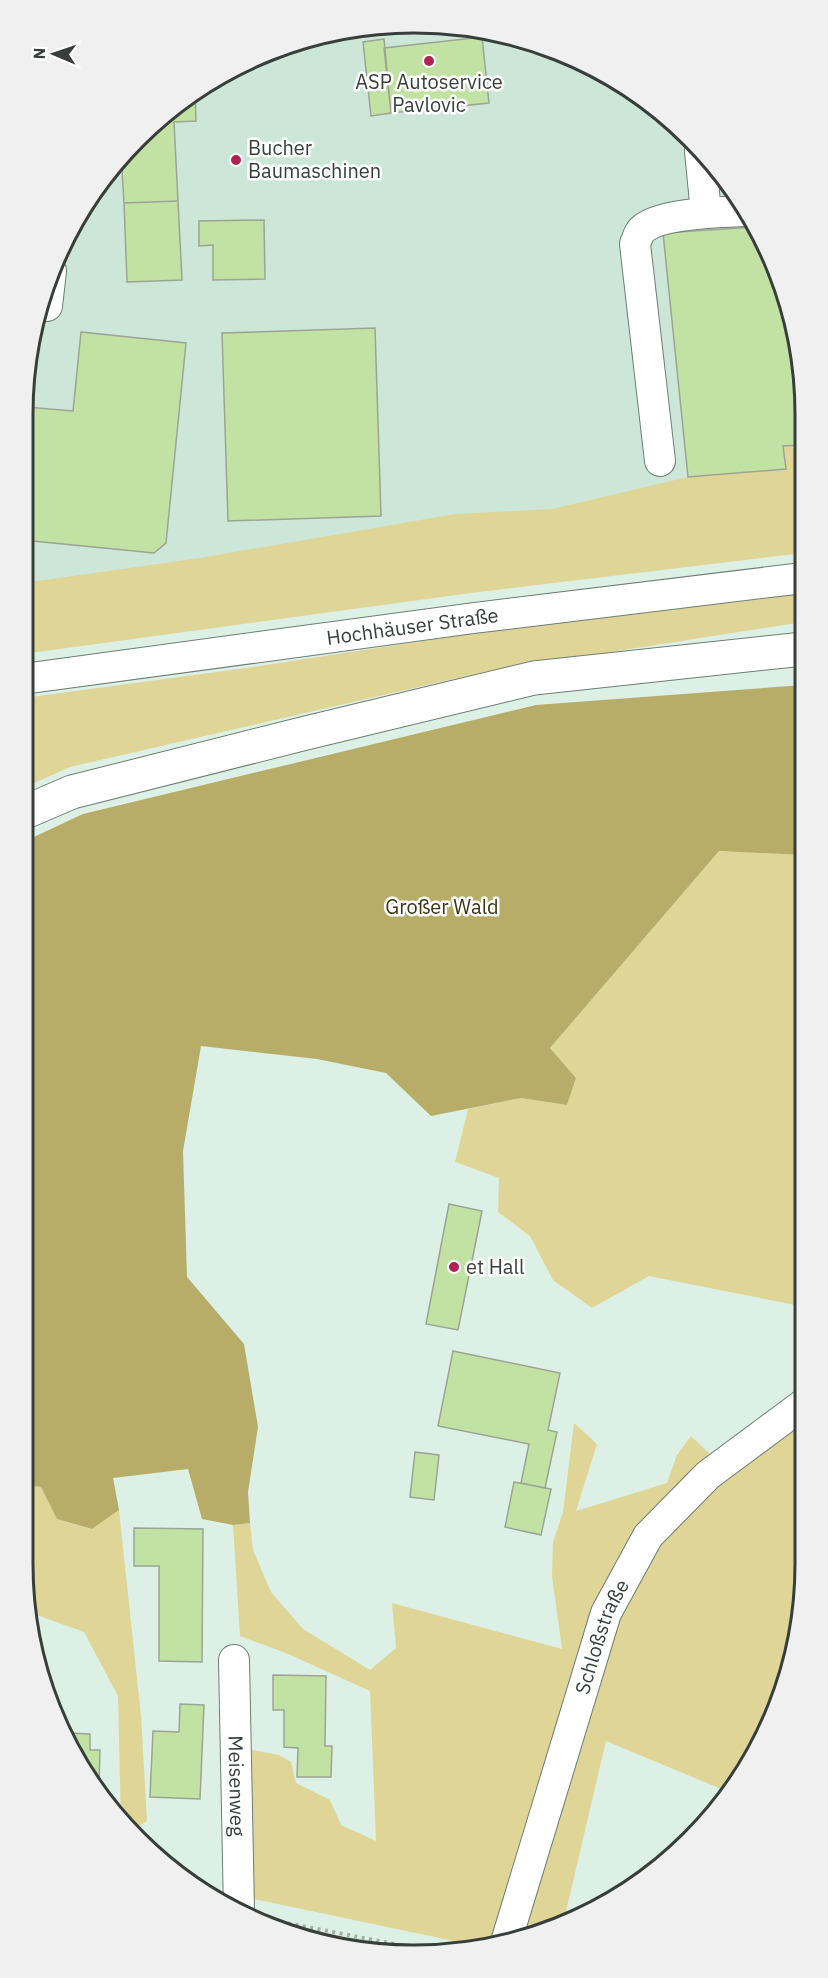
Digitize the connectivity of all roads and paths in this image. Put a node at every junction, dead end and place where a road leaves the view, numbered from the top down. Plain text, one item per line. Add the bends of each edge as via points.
1 (701, 165) edge
2 (737, 211) edge
3 (706, 213) junction
4 (660, 461) dead end
5 (795, 579) edge
6 (795, 650) edge
7 (33, 678) edge
8 (33, 808) edge
9 (795, 1410) edge
10 (234, 1660) dead end
11 (250, 1908) edge
12 (278, 1920) edge
13 (509, 1933) edge
14 (398, 1944) edge

1 - 3 street
2 - 3 street
3 - 4 street via 659,220 642,229 635,244
5 - 7 street, Hochhäuser Straße
6 - 8 highway via 534,678 72,792
9 - 13 street, Schloßstraße via 708,1475 648,1536 606,1613
10 - 11 street, Meisenweg
12 - 14 path

